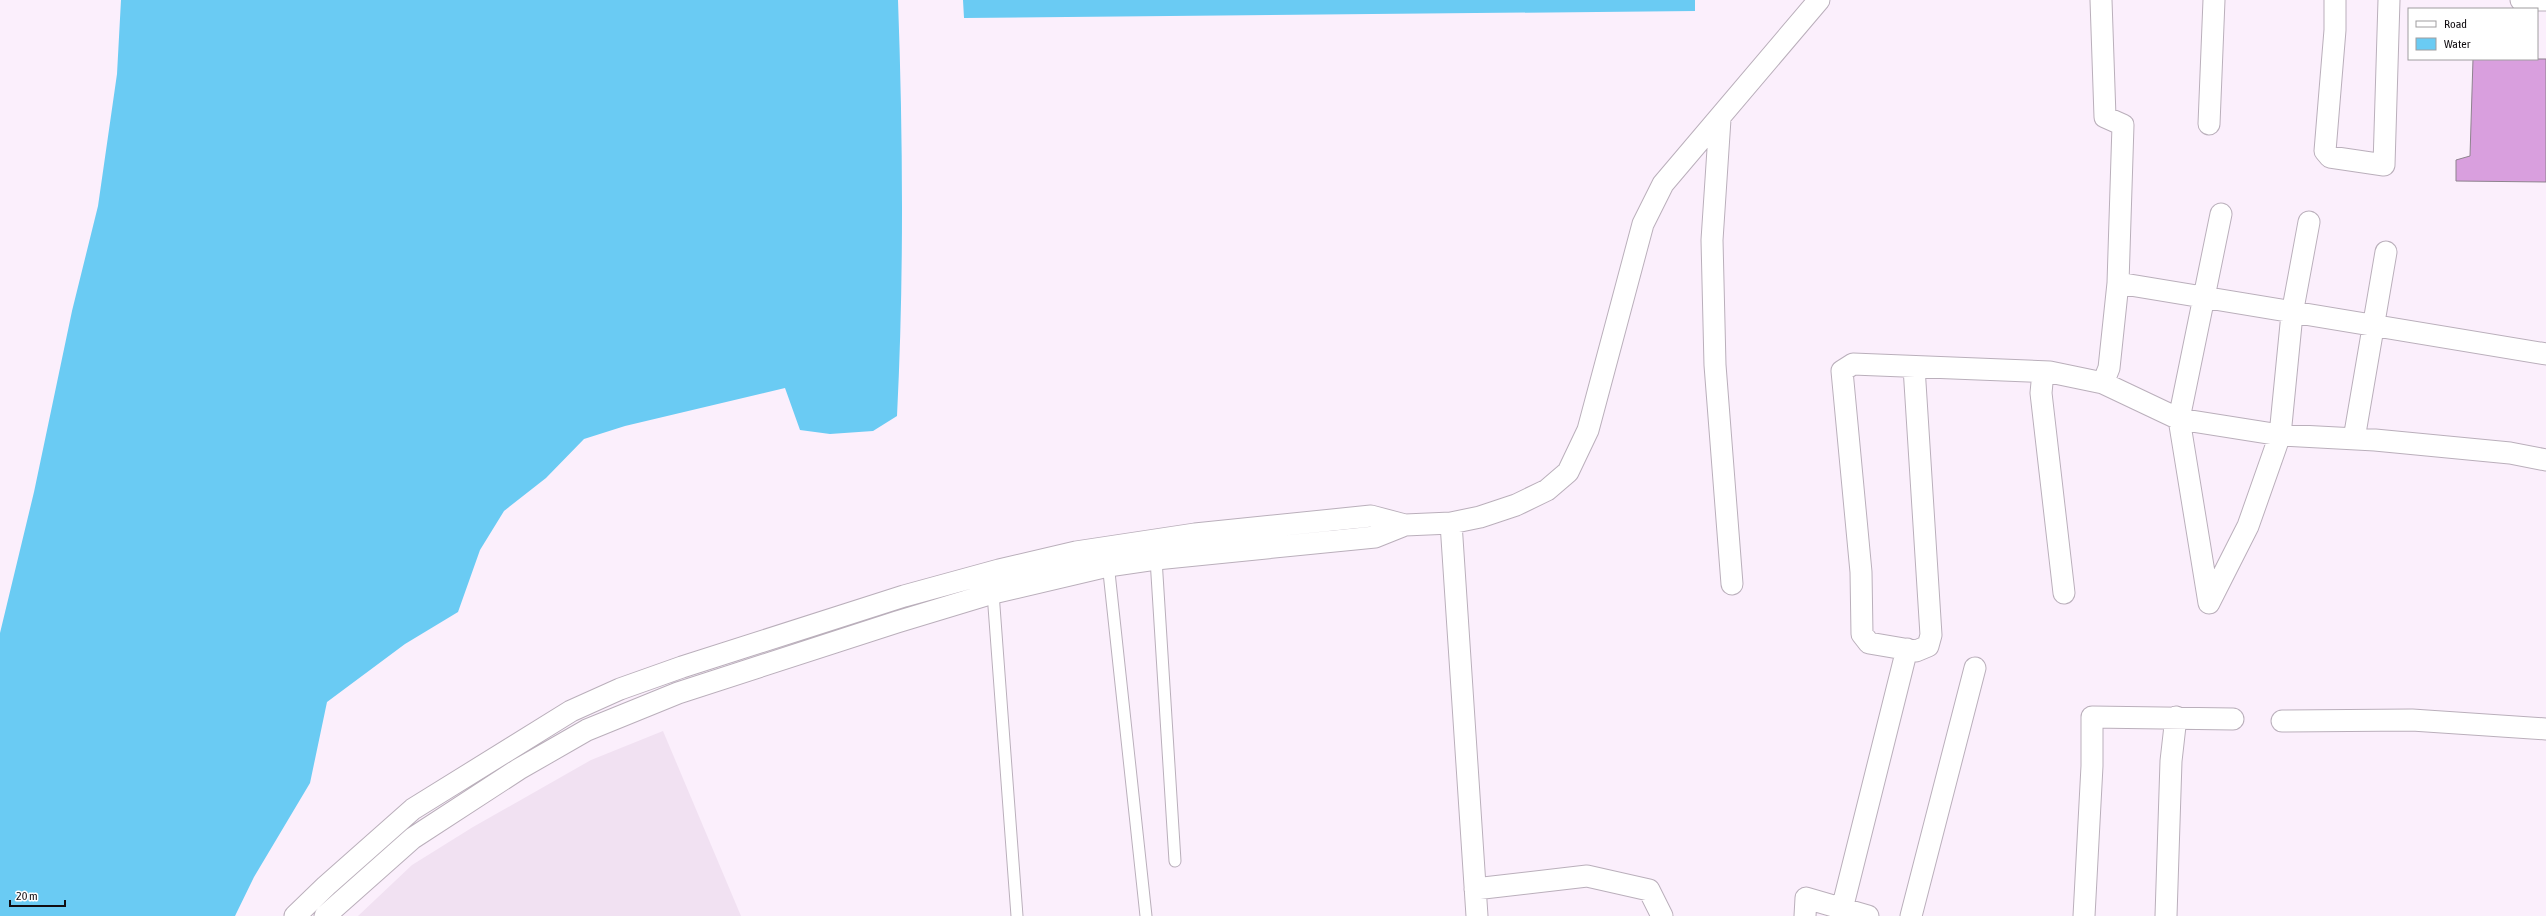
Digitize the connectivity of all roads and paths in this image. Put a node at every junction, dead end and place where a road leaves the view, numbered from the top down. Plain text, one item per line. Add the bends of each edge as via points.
1 (1819, 0) edge
2 (2101, 0) edge
3 (2214, 0) edge
4 (2335, 0) edge
5 (2389, 0) edge
6 (2521, 0) edge
7 (2546, 0) edge
8 (1720, 119) junction
9 (2208, 124) dead end
10 (2221, 214) dead end
11 (2310, 222) dead end
12 (2386, 252) dead end
13 (2118, 283) junction
14 (2204, 299) junction
15 (2292, 314) junction
16 (2372, 327) junction
17 (2546, 354) edge
18 (1914, 367) junction
19 (2043, 372) junction
20 (2103, 383) junction
21 (2179, 419) junction
22 (2280, 435) junction
23 (2354, 438) junction
24 (2546, 460) edge
25 (1451, 523) junction
26 (1405, 525) junction
27 (1270, 527) junction
28 (1272, 547) junction
29 (1107, 556) junction
30 (1156, 559) junction
31 (1732, 584) dead end
32 (993, 593) junction
33 (2064, 594) dead end
34 (892, 600) junction
35 (897, 622) junction
36 (1907, 649) junction
37 (1975, 668) dead end
38 (672, 671) junction
39 (678, 693) junction
40 (601, 698) junction
41 (2176, 717) junction
42 (2233, 719) dead end
43 (609, 721) junction
44 (2282, 721) dead end
45 (2546, 729) edge
46 (527, 737) junction
47 (539, 758) junction
48 (1175, 861) dead end
49 (1474, 888) junction
50 (1842, 909) junction
51 (295, 916) edge
52 (325, 916) edge
53 (1017, 916) edge
54 (1146, 916) edge
55 (1477, 916) edge
56 (1662, 916) edge
57 (1805, 916) edge
58 (1868, 916) edge
59 (1911, 916) edge
60 (2084, 916) edge
61 (2166, 916) edge

1 - 8 street
2 - 13 street via 2105,117 2123,125
3 - 9 street
4 - 5 street via 2325,151 2330,157 2384,165
6 - 7 street
8 - 25 street via 1663,184 1643,224 1598,398 1584,441 1568,472 1547,490 1516,505 1480,518
8 - 31 street via 1712,240 1715,365
10 - 14 street
11 - 15 street
12 - 16 street
13 - 14 street
13 - 20 street via 2109,368
14 - 15 street
14 - 21 street
15 - 16 street
15 - 22 street
16 - 17 street
16 - 23 street
18 - 19 street
18 - 36 street via 1931,635 1928,646 1916,651
18 - 36 street via 1853,364 1842,372 1861,572 1862,634 1869,643
19 - 20 street
19 - 33 street via 2041,392
20 - 21 street
21 - 22 street
21 - 22 street via 2209,603 2248,526
22 - 23 street
23 - 24 street via 2510,453
25 - 26 street
25 - 49 street
26 - 27 street via 1370,516
26 - 28 street via 1375,537
27 - 28 street
27 - 29 street
28 - 30 street
29 - 30 street
29 - 32 street
29 - 34 street via 998,570
29 - 54 lane
30 - 48 lane
32 - 35 street
32 - 53 lane
34 - 35 street
34 - 38 street
35 - 39 street
36 - 50 street
37 - 59 street
38 - 39 street
38 - 40 street
39 - 43 street
40 - 43 street
40 - 46 street via 571,711
41 - 42 street
41 - 60 street via 2092,717
41 - 61 street via 2171,761
43 - 47 street via 587,730
44 - 45 street via 2412,720
46 - 47 street
46 - 51 street via 412,809
47 - 52 street via 413,838
49 - 55 street
49 - 56 street via 1587,876 1650,890
50 - 57 street via 1806,898
50 - 58 street

